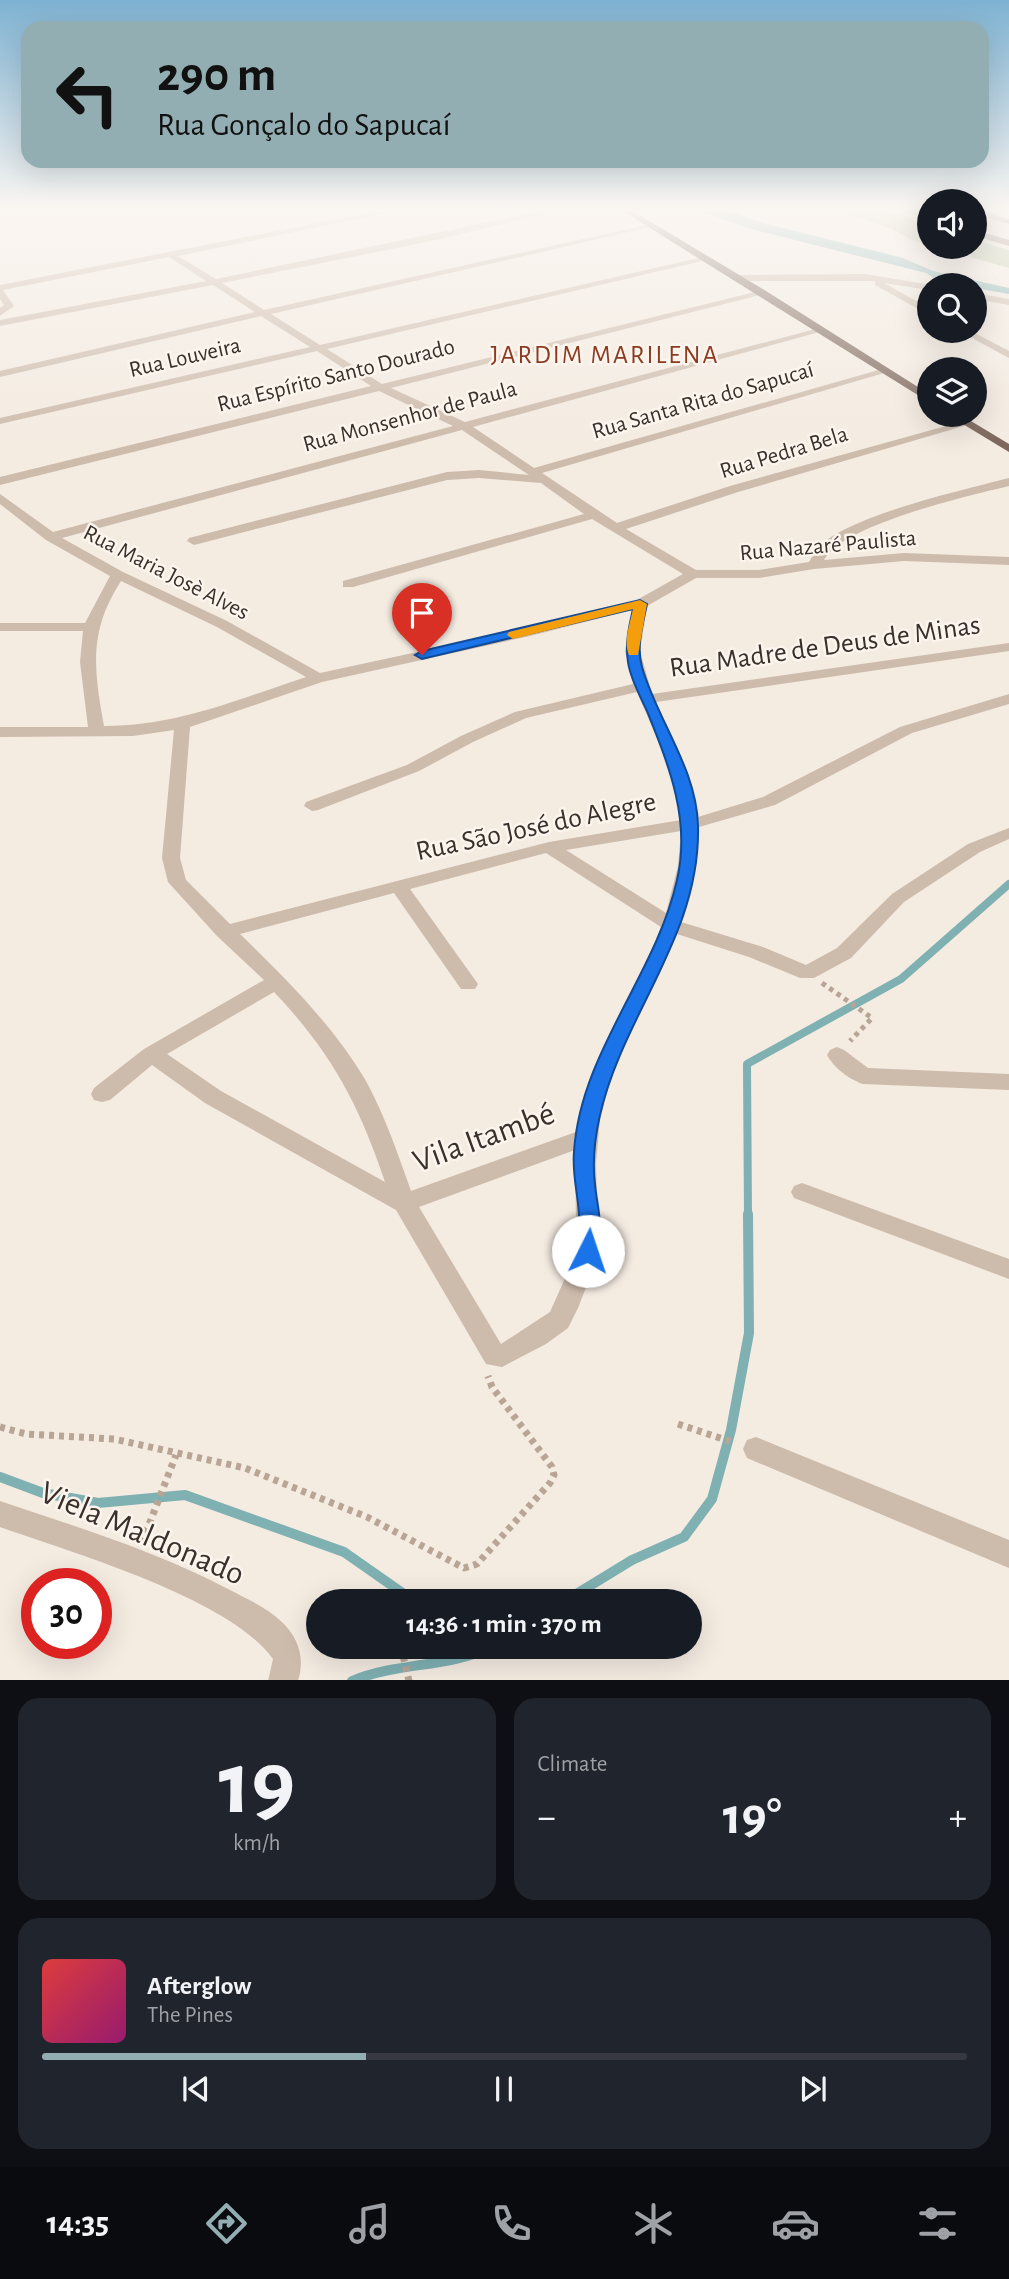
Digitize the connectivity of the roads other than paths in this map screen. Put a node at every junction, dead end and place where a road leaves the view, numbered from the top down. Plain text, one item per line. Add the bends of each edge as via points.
1 (181, 288) edge
2 (225, 288) edge
3 (378, 288) edge
4 (579, 288) edge
5 (755, 288) edge
6 (887, 288) edge
7 (0, 290) edge
8 (763, 293) junction
9 (987, 298) edge
10 (1009, 302) edge
11 (917, 305) edge
12 (263, 312) junction
13 (0, 313) edge
14 (0, 323) edge
15 (822, 330) junction
16 (986, 343) edge
17 (320, 348) junction
18 (1009, 355) edge
19 (886, 371) junction
20 (0, 374) edge
21 (380, 387) junction
22 (917, 391) edge
23 (0, 421) edge
24 (461, 425) junction
25 (957, 427) edge
26 (973, 427) edge
27 (1009, 449) edge
28 (539, 476) junction
29 (0, 481) edge
30 (1009, 482) edge
31 (0, 498) edge
32 (594, 515) junction
33 (615, 528) junction
34 (51, 537) junction
35 (194, 541) dead end
36 (1009, 561) edge
37 (814, 565) junction
38 (693, 574) junction
39 (118, 575) junction
40 (348, 584) dead end
41 (640, 604) junction
42 (91, 626) junction
43 (0, 627) edge
44 (1009, 647) edge
45 (318, 678) junction
46 (645, 692) junction
47 (1009, 699) edge
48 (183, 724) junction
49 (0, 732) edge
50 (97, 732) junction
51 (312, 806) dead end
52 (690, 824) junction
53 (1009, 833) edge
54 (549, 847) junction
55 (398, 885) junction
56 (673, 926) junction
57 (224, 932) junction
58 (276, 982) junction
59 (468, 984) dead end
60 (151, 1054) junction
61 (837, 1055) road end
62 (1009, 1082) edge
63 (103, 1094) dead end
64 (586, 1137) junction
65 (802, 1192) dead end
66 (404, 1203) junction
67 (1009, 1269) edge
68 (756, 1449) road end
69 (0, 1514) edge
70 (1009, 1554) edge
71 (283, 1680) edge

1 - 14 street
2 - 12 street
3 - 12 street
4 - 17 street, Rua Louveira
5 - 8 main road
6 - 11 street
7 - 13 street via 9,306
8 - 15 main road
8 - 21 street, Rua Espírito Santo Dourado
9 - 10 street
12 - 17 street
12 - 20 street
15 - 19 main road
15 - 24 street, Rua Monsenhor de Paula
16 - 18 street
17 - 21 street
17 - 23 street, Rua Louveira
19 - 22 main road
19 - 28 street, Rua Santa Rita do Sapucaí
21 - 24 street
21 - 29 street, Rua Espírito Santo Dourado
24 - 28 street
24 - 34 street, Rua Monsenhor de Paula
25 - 33 street, Rua Pedra Bela via 734,489
26 - 27 main road
28 - 32 street
28 - 35 street, Rua Santa Rita do Sapucaí via 447,476
30 - 37 street via 864,527 825,547
31 - 34 street, Rua Maria Josè Alves
32 - 33 street
32 - 40 street
33 - 38 street
34 - 39 street, Rua Maria Josè Alves
36 - 37 street, Rua Nazaré Paulista via 904,557
37 - 38 street, Rua Nazaré Paulista via 759,574
38 - 41 street
39 - 42 street
39 - 45 street, Rua Maria Josè Alves via 222,624
41 - 45 street
41 - 46 street via 633,641 635,665
42 - 43 street
42 - 50 street via 89,667
44 - 46 street, Rua Madre de Deus de Minas
45 - 48 street
46 - 51 street, Rua Madre de Deus de Minas via 521,715 413,768
46 - 52 street via 680,774
47 - 52 street, Rua São José do Alegre via 906,730 769,801
48 - 50 street
48 - 57 street via 172,870 177,882
49 - 50 street
52 - 54 street, Rua São José do Alegre
52 - 56 street via 686,878
53 - 56 street via 974,848 898,898 844,953 807,973
54 - 55 street, Rua São José do Alegre
54 - 56 street
55 - 57 street, Rua São José do Alegre
55 - 59 street
56 - 64 street via 599,1080
57 - 58 street
58 - 60 street
58 - 66 street via 321,1029 350,1073 374,1120
60 - 63 street
60 - 66 street via 213,1097
61 - 62 street via 863,1076
64 - 66 street, Vila Itambé
64 - 66 street via 588,1251 575,1287 558,1322 502,1356 494,1355
65 - 67 street
68 - 70 street
69 - 71 street, Viela Maldonado via 129,1559 215,1597 266,1627 286,1651

